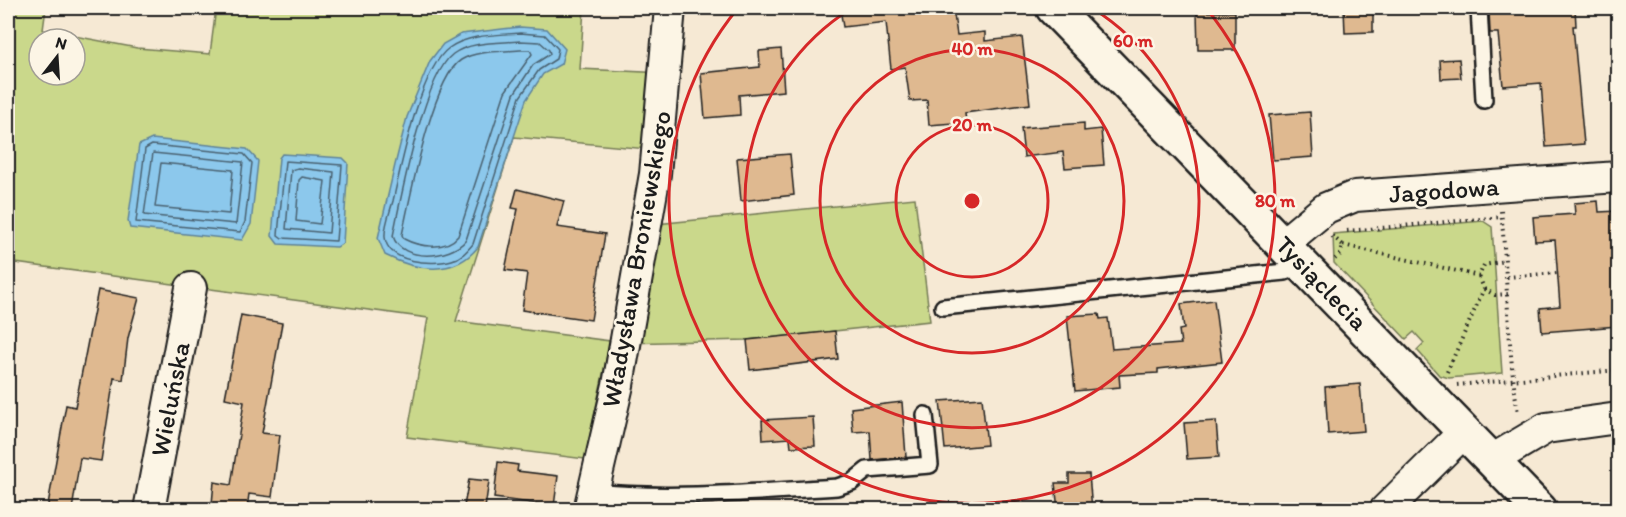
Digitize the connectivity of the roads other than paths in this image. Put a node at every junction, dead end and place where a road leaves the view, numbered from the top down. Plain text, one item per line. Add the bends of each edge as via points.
1 (670, 8) edge
2 (1053, 8) edge
3 (1479, 8) edge
4 (1484, 100) dead end
5 (1618, 177) edge
6 (1308, 261) junction
7 (191, 288) dead end
8 (943, 307) dead end
9 (925, 415) dead end
10 (1618, 418) edge
11 (1465, 431) junction
12 (1492, 460) junction
13 (591, 501) edge
14 (149, 510) edge
15 (1385, 510) edge
16 (1540, 510) edge

1 - 13 street, Władysława Broniewskiego via 655,174 618,385
2 - 6 street, Tysiąclecia
3 - 4 lane
5 - 6 street, Jagodowa via 1355,196 1326,208
6 - 8 lane via 1285,272
6 - 11 street, Tysiąclecia
7 - 14 street, Wieluńska
9 - 13 lane via 930,465 867,470 852,482 837,487 620,495
10 - 12 street via 1546,428
11 - 12 street, Tysiąclecia
11 - 15 street
12 - 16 street, Tysiąclecia

